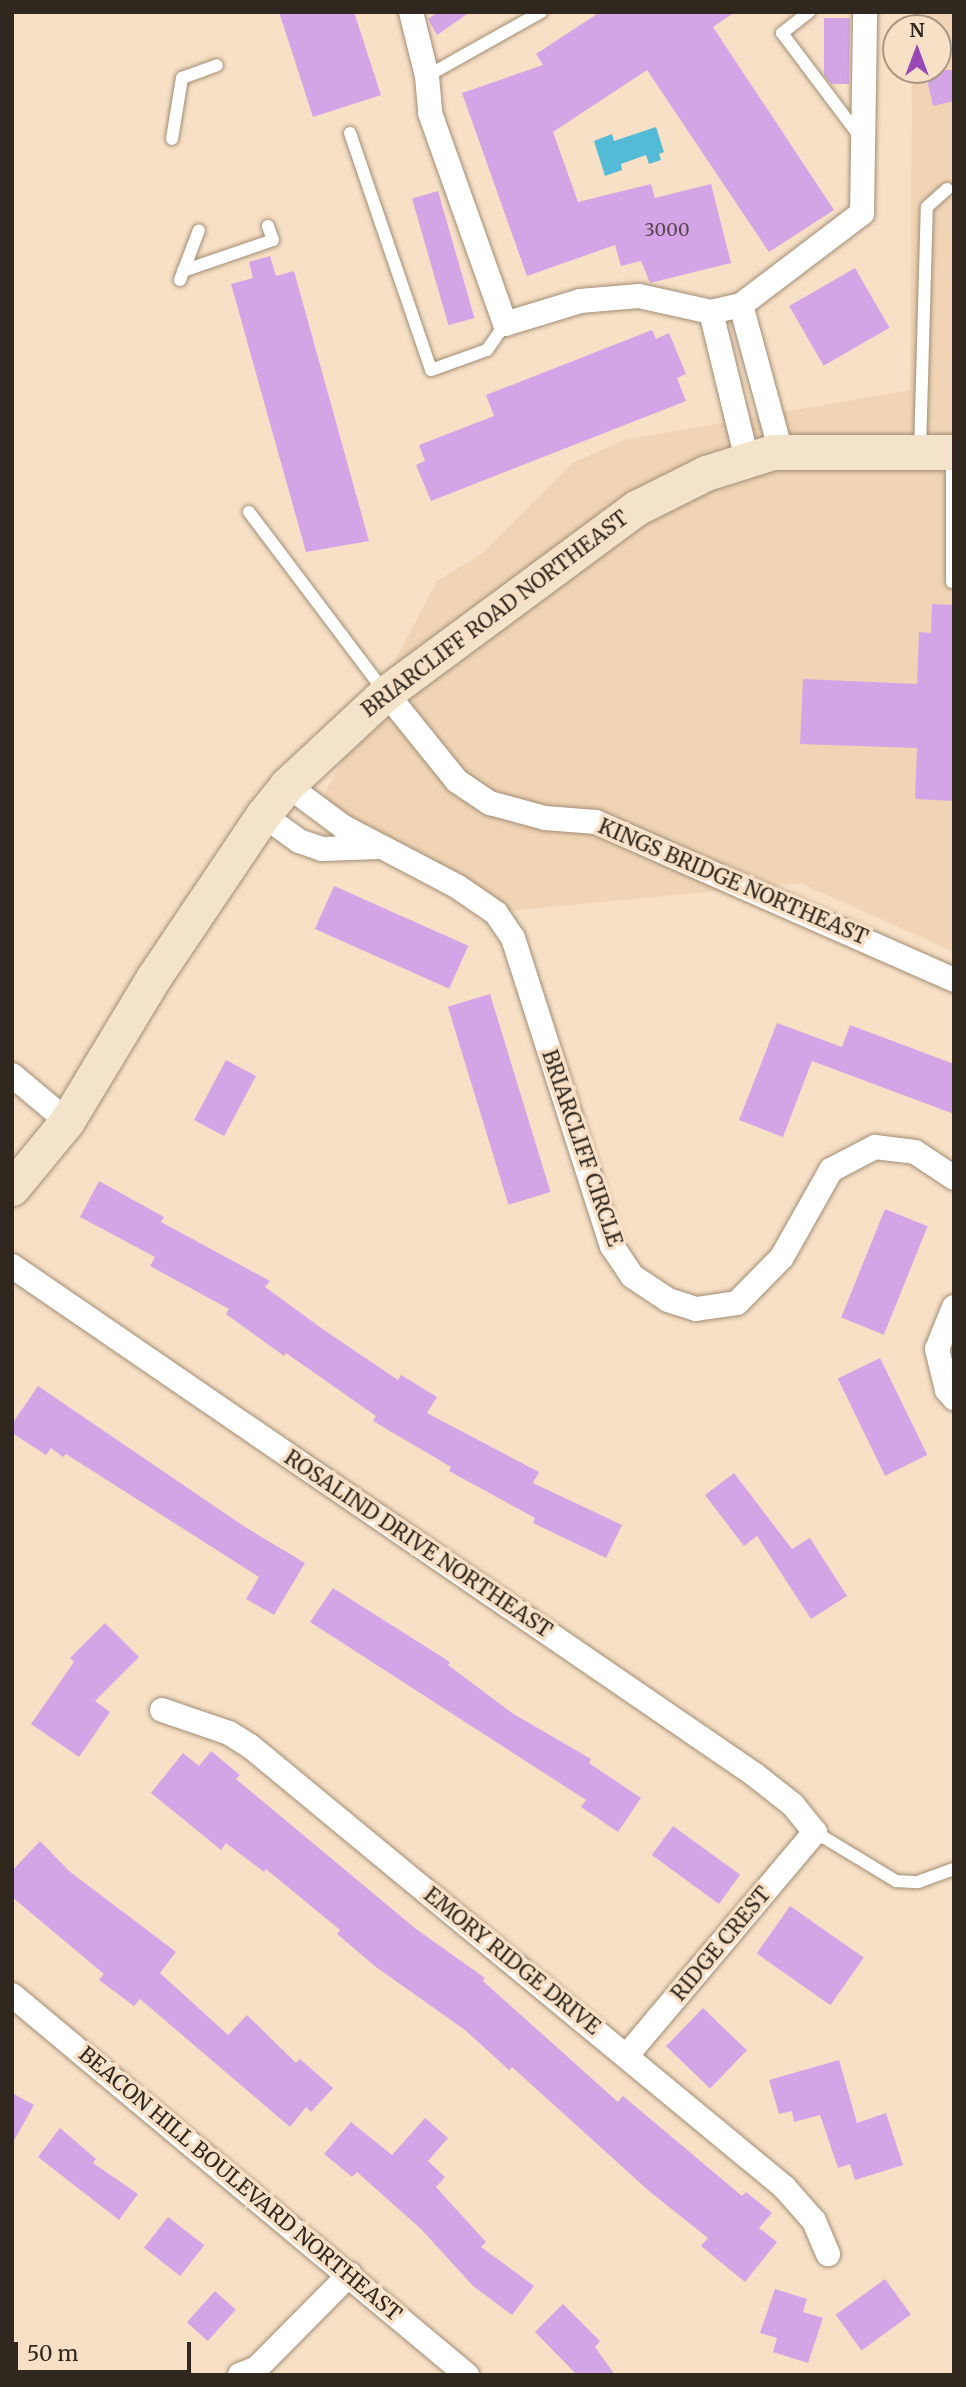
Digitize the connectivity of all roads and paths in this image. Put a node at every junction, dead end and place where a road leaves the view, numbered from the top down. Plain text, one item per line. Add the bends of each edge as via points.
1 (411, 12) edge
2 (541, 12) edge
3 (809, 12) edge
4 (865, 12) edge
5 (217, 65) dead end
6 (427, 76) junction
7 (350, 133) dead end
8 (172, 139) dead end
9 (863, 140) junction
10 (947, 189) dead end
11 (268, 226) dead end
12 (199, 230) dead end
13 (741, 305) junction
14 (711, 312) junction
15 (505, 324) junction
16 (755, 357) junction
17 (724, 364) junction
18 (781, 452) junction
19 (942, 452) edge
20 (747, 460) junction
21 (249, 512) dead end
22 (952, 582) edge
23 (386, 693) junction
24 (287, 785) junction
25 (263, 815) junction
26 (379, 847) junction
27 (954, 980) edge
28 (12, 1076) edge
29 (67, 1121) junction
30 (954, 1178) edge
31 (12, 1188) edge
32 (12, 1266) edge
33 (954, 1307) edge
34 (954, 1398) edge
35 (162, 1710) dead end
36 (815, 1832) junction
37 (954, 1869) edge
38 (12, 1995) edge
39 (627, 2055) junction
40 (828, 2254) dead end
41 (349, 2274) junction
42 (251, 2373) edge
43 (467, 2375) edge

1 - 6 street
2 - 6 lane
3 - 9 lane via 782,33
4 - 9 street
5 - 8 lane via 183,78
6 - 15 street via 430,113
7 - 15 lane via 431,370 487,350
9 - 13 street via 862,213
10 - 19 lane via 927,207
11 - 12 lane via 273,240 181,275
13 - 14 street
13 - 16 street
14 - 15 street via 689,303 628,297 580,301
14 - 17 street
16 - 17 street
16 - 18 street
17 - 20 street
18 - 19 main road, BRIARCLIFF ROAD NORTHEAST
18 - 20 main road, BRIARCLIFF ROAD NORTHEAST
19 - 22 lane
20 - 23 main road, BRIARCLIFF ROAD NORTHEAST via 706,473 636,508
21 - 23 lane
23 - 24 main road, BRIARCLIFF ROAD NORTHEAST
23 - 27 street, KINGS BRIDGE NORTHEAST via 457,781 490,803 545,818 596,822
24 - 25 main road, BRIARCLIFF ROAD NORTHEAST
24 - 26 street, BRIARCLIFF CIRCLE
25 - 26 street, BRIARCLIFF CIRCLE via 299,841 322,849
25 - 29 main road, BRIARCLIFF ROAD NORTHEAST via 154,978
26 - 30 street, BRIARCLIFF CIRCLE via 458,887 496,914 513,938 612,1246 632,1276 668,1300 696,1309 737,1303 782,1257 831,1170 875,1147 915,1152
28 - 29 street
29 - 31 main road, BRIARCLIFF ROAD NORTHEAST
32 - 36 street, ROSALIND DRIVE NORTHEAST via 755,1775 793,1805
33 - 34 street via 937,1349 947,1390
35 - 39 street, EMORY RIDGE DRIVE via 229,1733 250,1746
36 - 37 lane via 896,1881 918,1882
36 - 39 street, RIDGE CREST
38 - 41 street, BEACON HILL BOULEVARD NORTHEAST
39 - 40 street, EMORY RIDGE DRIVE via 784,2187 814,2221
41 - 42 street
41 - 43 street, BEACON HILL BOULEVARD NORTHEAST

